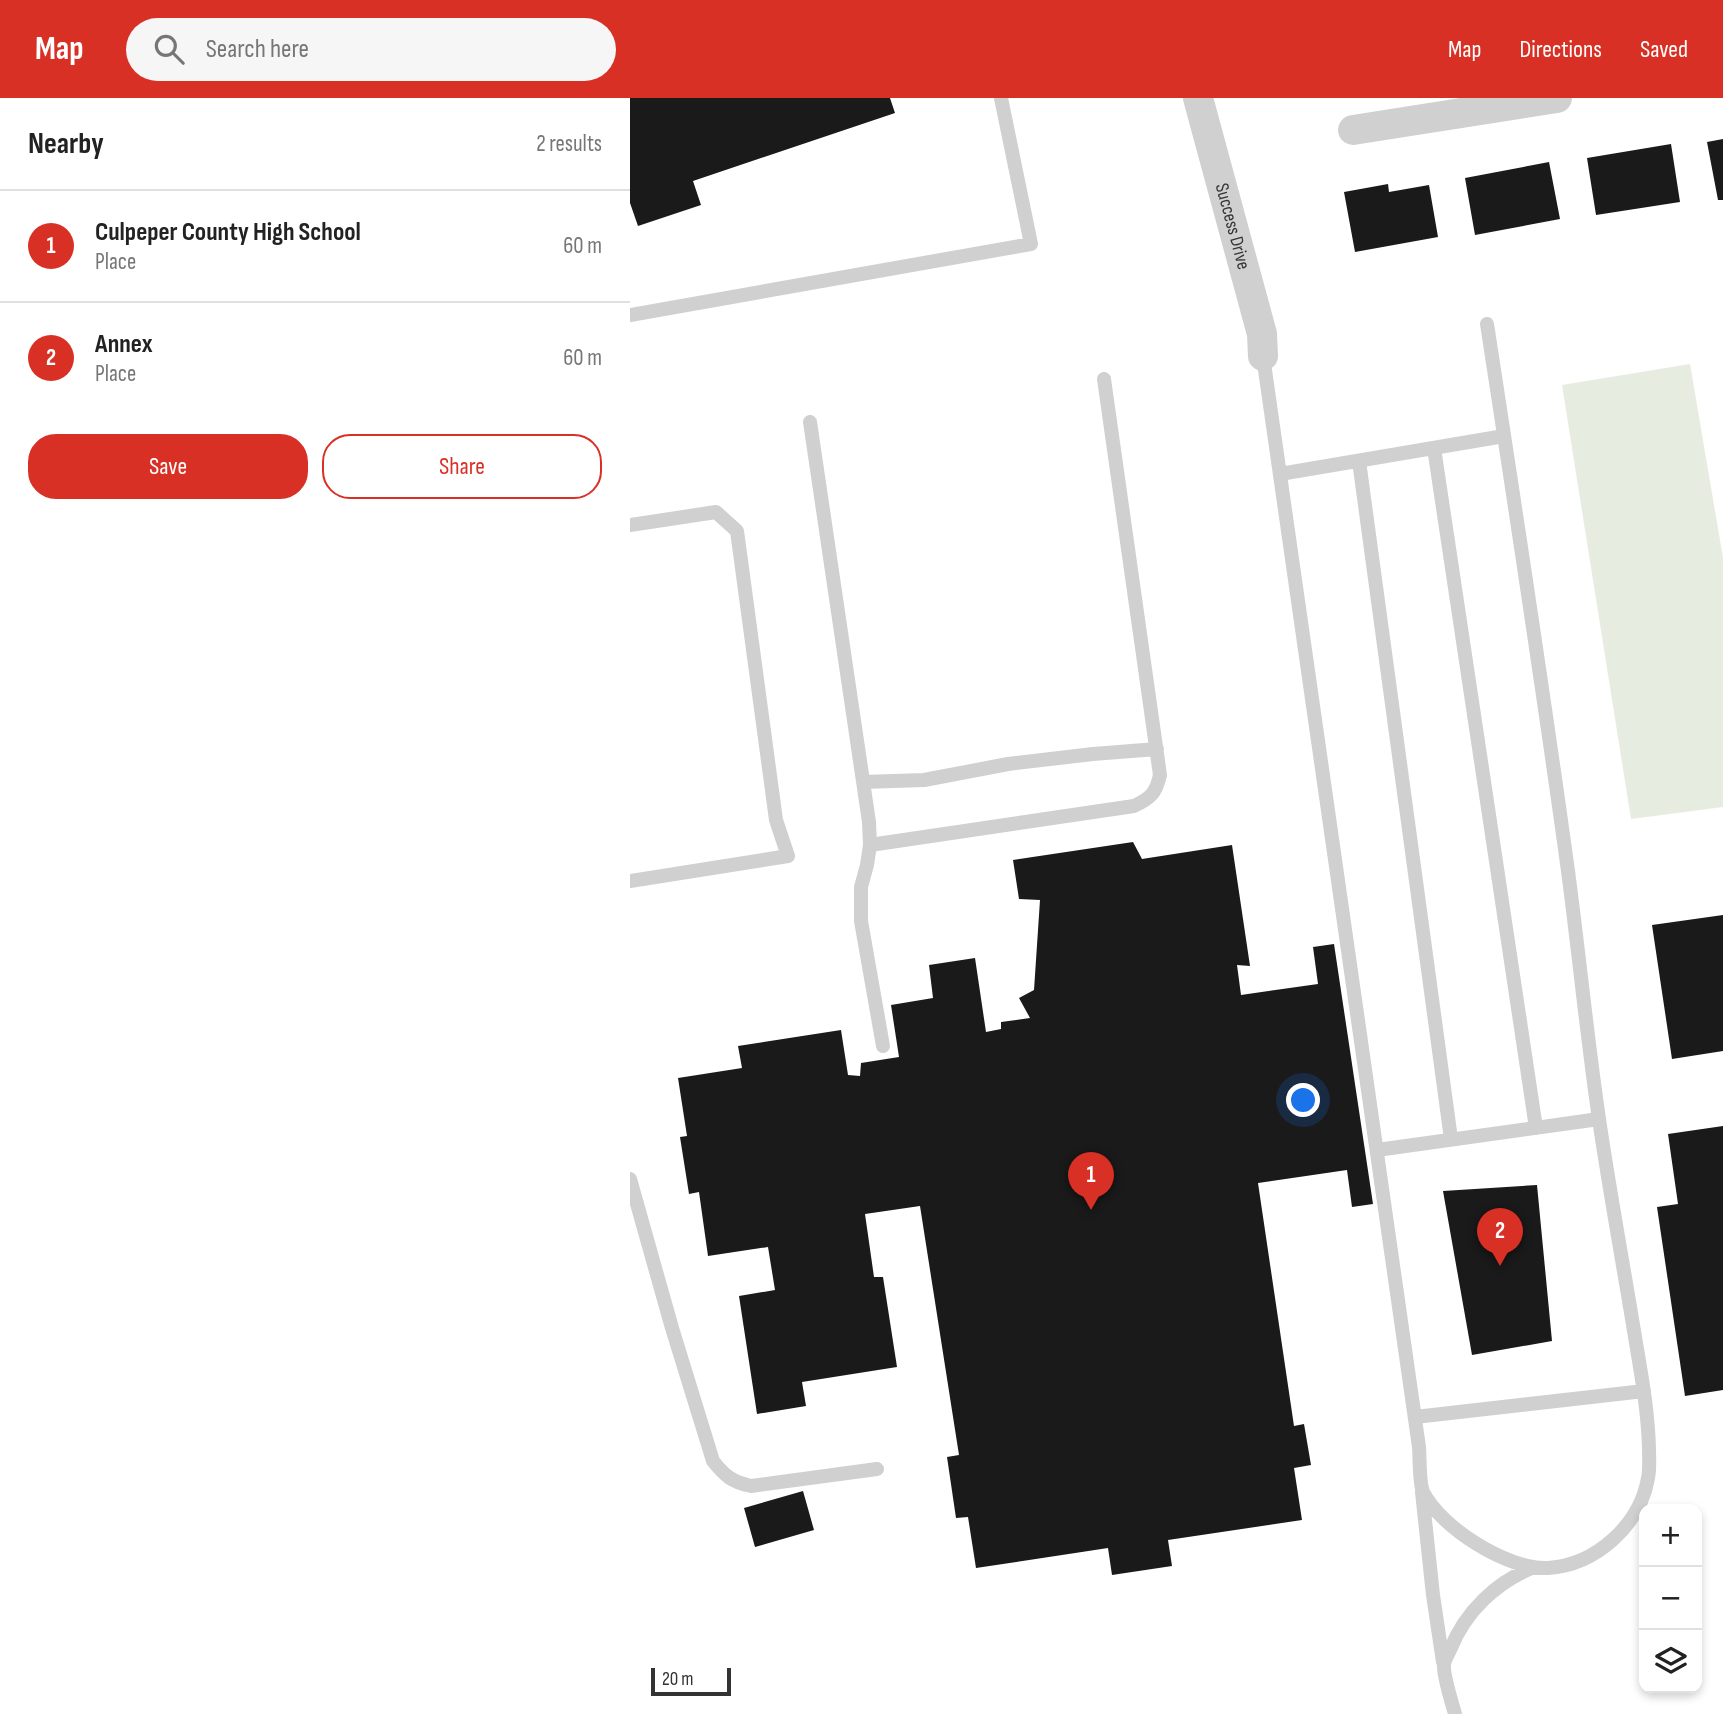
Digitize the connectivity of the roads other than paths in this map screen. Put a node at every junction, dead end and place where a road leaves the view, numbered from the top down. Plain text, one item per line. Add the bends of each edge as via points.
1 (1001, 98) edge
2 (1198, 98) edge
3 (1557, 98) edge
4 (1460, 105) edge
5 (1353, 130) dead end
6 (630, 315) edge
7 (1487, 324) dead end
8 (1264, 356) joint
9 (1104, 379) dead end
10 (810, 422) dead end
11 (1504, 436) junction
12 (1434, 448) junction
13 (1359, 461) junction
14 (1280, 474) junction
15 (630, 525) edge
16 (1157, 749) junction
17 (863, 782) junction
18 (870, 845) junction
19 (630, 881) edge
20 (883, 1046) dead end
21 (1599, 1119) junction
22 (1536, 1128) junction
23 (1451, 1139) junction
24 (1377, 1150) junction
25 (630, 1179) edge
26 (1644, 1391) junction
27 (1415, 1417) junction
28 (877, 1469) dead end
29 (1422, 1490) junction
30 (1534, 1567) junction
31 (1444, 1665) junction
32 (1455, 1714) edge

1 - 6 lane via 1031,244
2 - 8 street, Success Drive via 1262,334
3 - 4 street
4 - 5 street
7 - 11 lane
8 - 14 lane
9 - 16 lane
10 - 17 lane
11 - 12 lane
11 - 21 lane via 1568,870
12 - 13 lane
12 - 22 lane
13 - 14 lane
13 - 23 lane
14 - 24 lane
15 - 19 lane via 716,512 737,531 776,820 788,856
16 - 17 lane via 1009,764 924,780
16 - 18 lane via 1157,789 1134,806
17 - 18 lane
18 - 20 lane via 861,887 861,921
21 - 22 lane
21 - 26 lane
22 - 23 lane
23 - 24 lane
24 - 27 lane
25 - 28 lane via 713,1461 723,1474 751,1486
26 - 27 lane
26 - 30 lane via 1650,1472 1636,1513 1599,1551 1575,1563
27 - 29 lane
29 - 30 lane via 1455,1530 1482,1548
29 - 31 lane
30 - 31 lane via 1495,1588 1473,1610 1455,1636
31 - 32 lane

